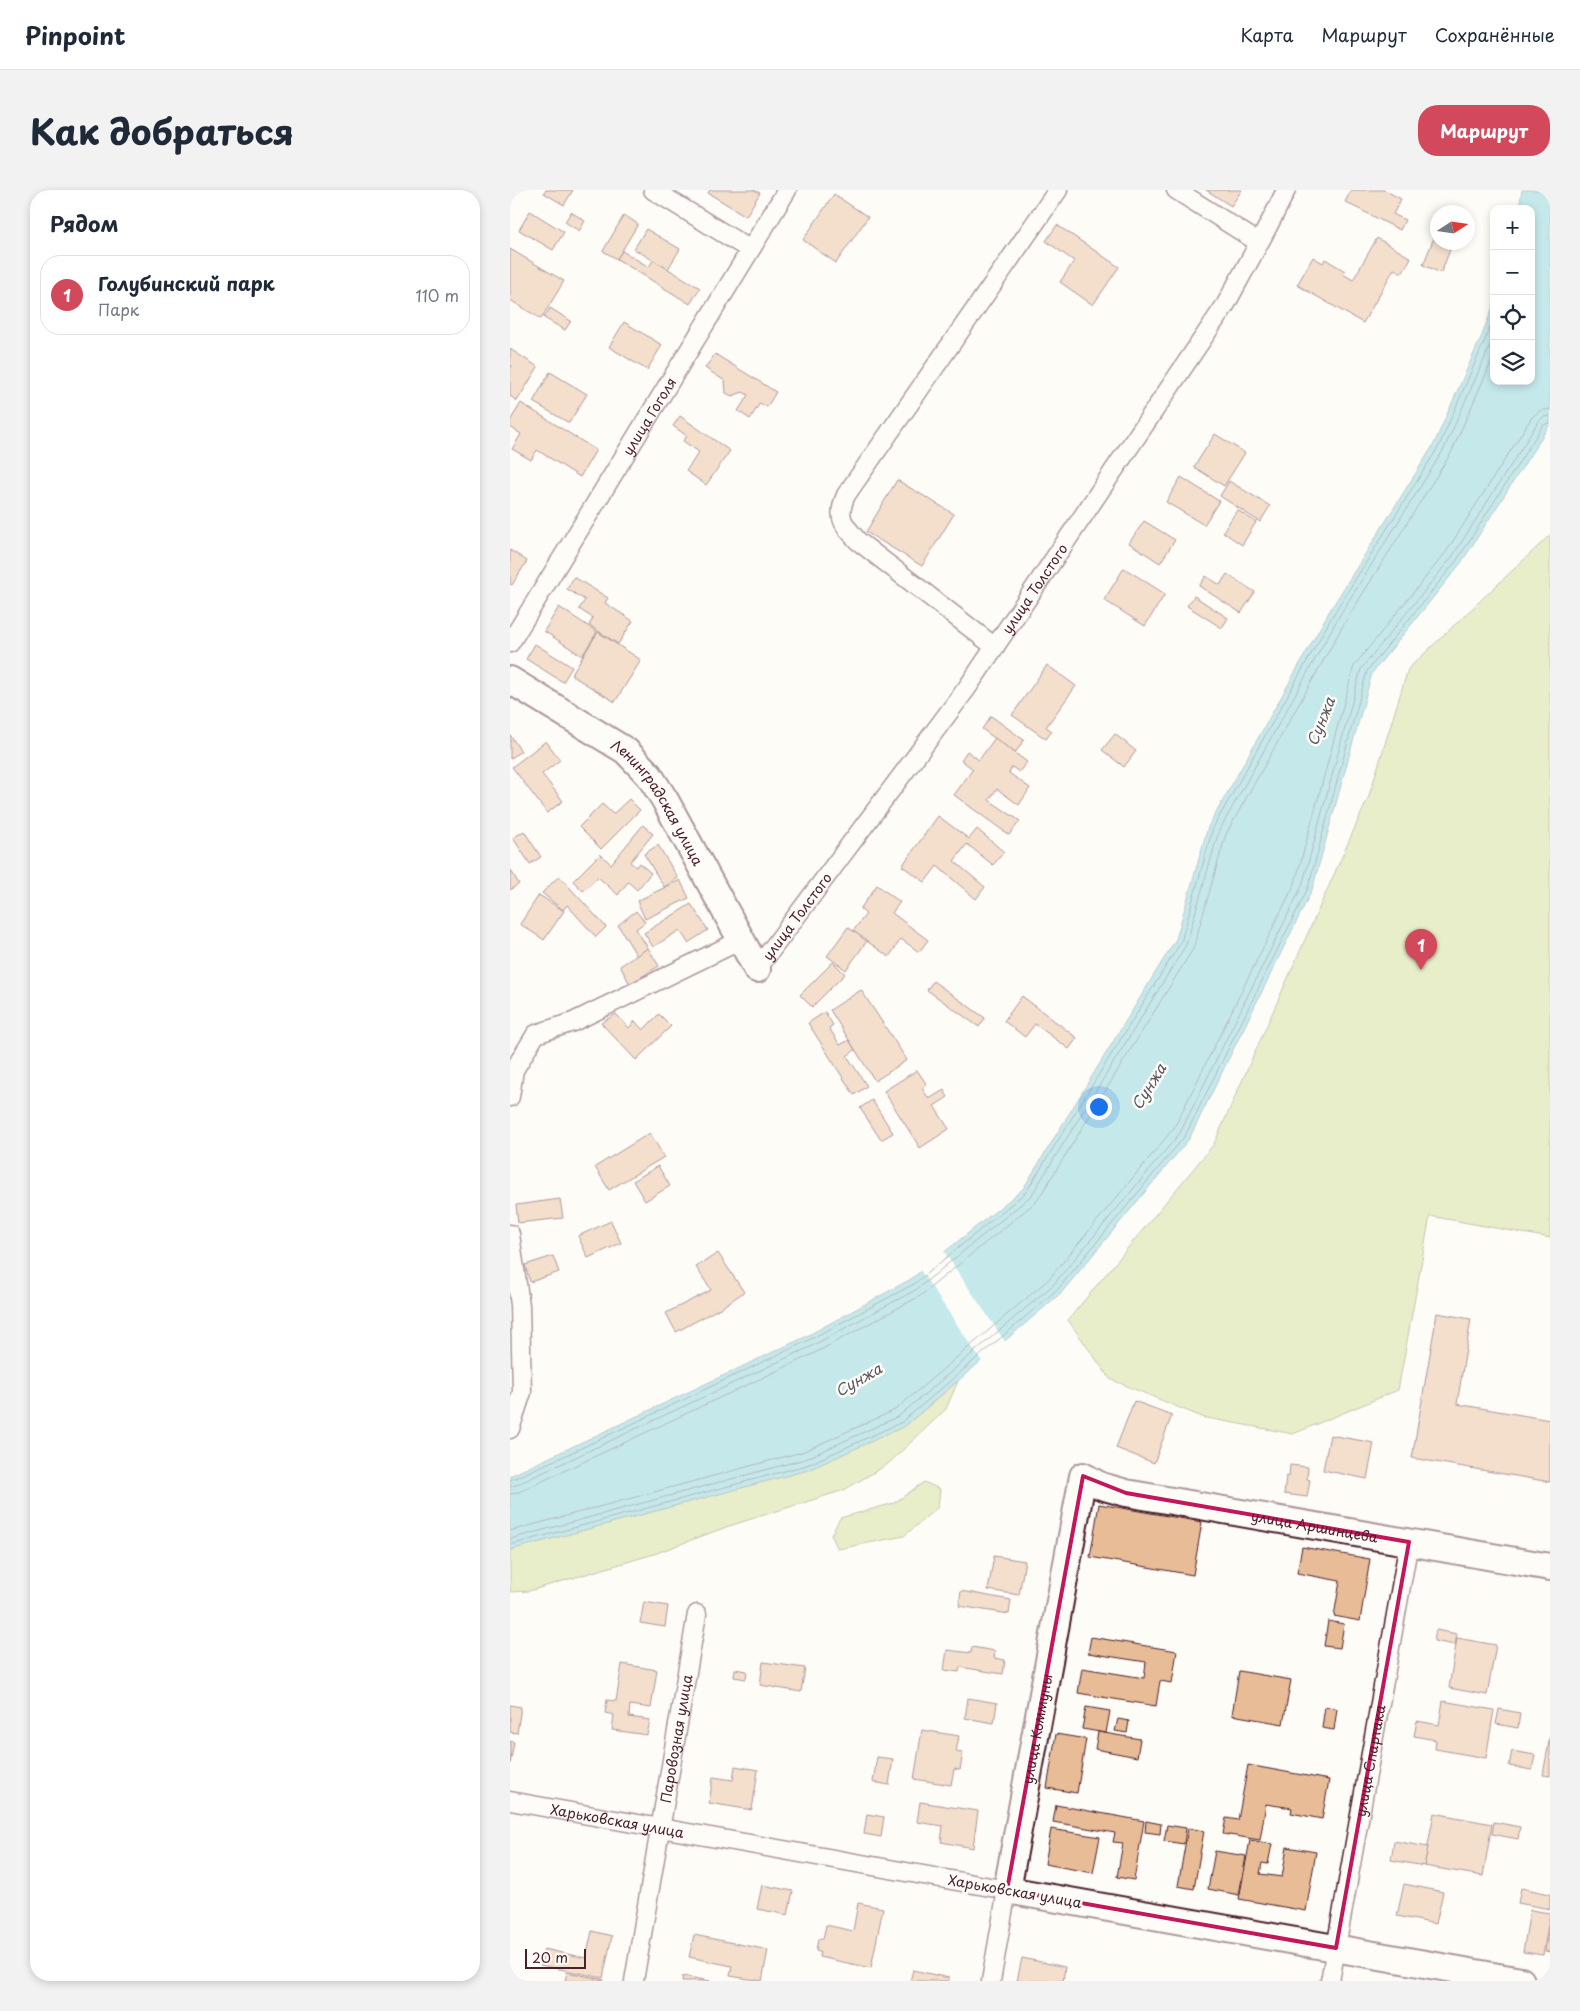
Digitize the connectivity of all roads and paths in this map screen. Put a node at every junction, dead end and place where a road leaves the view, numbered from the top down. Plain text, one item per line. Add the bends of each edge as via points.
1 (653, 190) edge
2 (787, 190) edge
3 (1058, 190) edge
4 (1176, 190) edge
5 (1286, 190) edge
6 (1258, 242) junction
7 (750, 249) junction
8 (510, 643) edge
9 (995, 647) junction
10 (510, 680) edge
11 (741, 940) junction
12 (757, 969) joint
13 (510, 1097) edge
14 (510, 1234) edge
15 (510, 1241) edge
16 (510, 1429) edge
17 (1083, 1476) joint
18 (1409, 1542) junction
19 (1550, 1567) edge
20 (697, 1614) dead end
21 (510, 1801) edge
22 (660, 1828) junction
23 (1007, 1890) junction
24 (1336, 1948) junction
25 (634, 1981) edge
26 (991, 1981) edge
27 (1330, 1981) edge
28 (1521, 1981) edge

1 - 7 street
2 - 7 street, улица Гоголя
3 - 9 street via 840,508 844,526 858,541
4 - 6 street
5 - 6 street, улица Толстого
6 - 9 street, улица Толстого via 1226,304
7 - 8 street, улица Гоголя
9 - 12 street, улица Толстого
10 - 11 main road, Ленинградская улица via 626,751 649,775
11 - 12 main road, Ленинградская улица
11 - 13 street via 573,1022 536,1034 514,1070
14 - 15 street
15 - 16 street via 520,1305 522,1392
17 - 18 main road, улица Аршинцева via 1101,1486 1126,1493
17 - 23 main road, улица Коммуны
18 - 19 main road, улица Аршинцева
18 - 24 street, улица Спартака
20 - 22 street, Паровозная улица
21 - 22 street, Харьковская улица
22 - 23 street, Харьковская улица
22 - 25 street, Паровозная улица
23 - 24 main road, Харьковская улица
23 - 26 street, улица Коммуны
24 - 27 street, улица Спартака
24 - 28 main road, Харьковская улица

